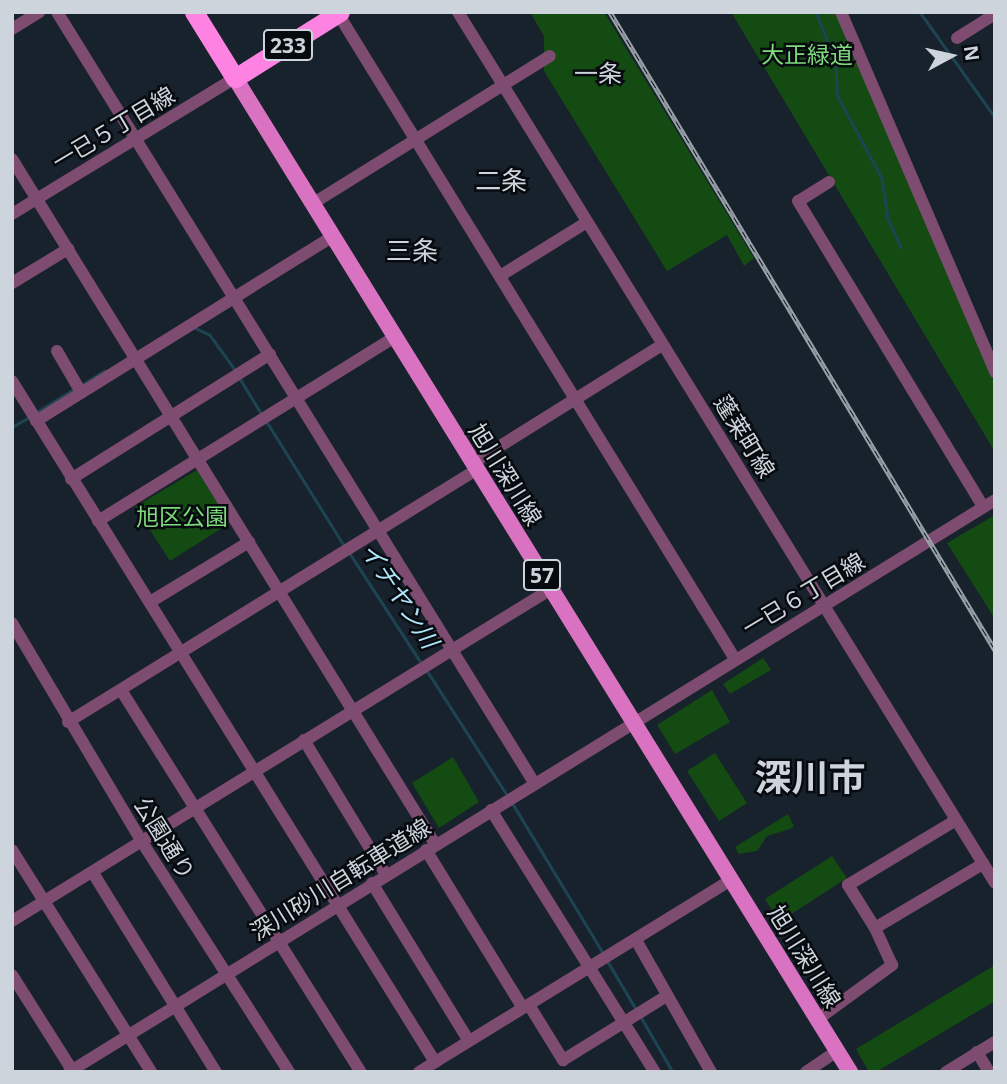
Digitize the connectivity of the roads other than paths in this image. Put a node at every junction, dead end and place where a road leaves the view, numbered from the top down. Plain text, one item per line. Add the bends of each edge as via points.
1 (39, 12) edge
2 (57, 12) edge
3 (194, 12) edge
4 (458, 12) edge
5 (841, 12) edge
6 (338, 13) edge
7 (995, 14) edge
8 (12, 29) edge
9 (957, 38) dead end
10 (550, 56) dead end
11 (235, 78) junction
12 (502, 86) junction
13 (137, 137) junction
14 (414, 140) junction
15 (12, 159) edge
16 (829, 182) dead end
17 (37, 199) junction
18 (312, 204) junction
19 (12, 214) edge
20 (587, 222) junction
21 (333, 236) junction
22 (68, 249) junction
23 (499, 276) junction
24 (12, 283) edge
25 (235, 297) junction
26 (395, 337) junction
27 (662, 345) junction
28 (57, 351) dead end
29 (271, 354) junction
30 (136, 359) junction
31 (995, 373) edge
32 (12, 381) edge
33 (81, 392) junction
34 (297, 399) junction
35 (575, 400) junction
36 (171, 416) junction
37 (36, 421) junction
38 (198, 459) junction
39 (475, 466) junction
40 (71, 479) junction
41 (989, 504) edge
42 (98, 521) junction
43 (379, 531) junction
44 (249, 542) junction
45 (551, 589) junction
46 (280, 591) junction
47 (150, 602) junction
48 (823, 605) junction
49 (12, 623) edge
50 (452, 650) junction
51 (181, 652) junction
52 (735, 659) junction
53 (121, 690) junction
54 (354, 710) junction
55 (68, 722) junction
56 (633, 723) junction
57 (304, 740) junction
58 (254, 770) junction
59 (535, 784) junction
60 (194, 809) junction
61 (491, 810) junction
62 (956, 820) junction
63 (142, 842) junction
64 (431, 847) junction
65 (12, 850) edge
66 (983, 864) junction
67 (93, 873) junction
68 (386, 875) junction
69 (731, 880) junction
70 (372, 883) junction
71 (995, 883) edge
72 (44, 901) junction
73 (338, 905) junction
74 (12, 921) edge
75 (875, 928) junction
76 (636, 940) junction
77 (278, 941) junction
78 (590, 969) junction
79 (12, 975) edge
80 (226, 975) junction
81 (665, 997) junction
82 (176, 1006) junction
83 (526, 1007) junction
84 (818, 1020) junction
85 (624, 1022) junction
86 (128, 1035) junction
87 (469, 1041) junction
88 (995, 1042) edge
89 (837, 1051) junction
90 (977, 1052) junction
91 (435, 1062) junction
92 (71, 1071) edge
93 (810, 1071) edge
94 (151, 1072) edge
95 (216, 1072) edge
96 (289, 1072) edge
97 (361, 1072) edge
98 (419, 1072) edge
99 (654, 1072) edge
100 (711, 1072) edge
101 (850, 1072) edge
102 (946, 1072) edge
103 (989, 1072) edge

1 - 8 street
2 - 13 street
3 - 11 highway, 233
4 - 12 street, 蓬莱町線
5 - 31 street
6 - 11 highway, 233
6 - 14 street
7 - 9 street
10 - 12 street
11 - 13 street, 一已５丁目線
11 - 18 main road, 旭川深川線 / 57
12 - 14 street
12 - 20 street, 蓬莱町線
13 - 17 street, 一已５丁目線
13 - 25 street
14 - 18 street
14 - 23 street
15 - 17 street
16 - 41 street via 798,201
17 - 19 street, 一已５丁目線
17 - 22 street
18 - 21 main road, 旭川深川線 / 57
20 - 23 street
20 - 27 street, 蓬莱町線
21 - 25 street
21 - 26 main road, 旭川深川線 / 57
22 - 24 street
22 - 30 street
23 - 35 street
25 - 29 street
25 - 30 street
26 - 34 street
26 - 39 main road, 旭川深川線 / 57
27 - 35 street
27 - 48 street, 蓬莱町線
28 - 33 street
29 - 34 street
29 - 36 street
30 - 33 street
30 - 36 street
32 - 37 street
33 - 37 street
34 - 38 street
34 - 43 street
35 - 39 street
35 - 52 street
36 - 38 street
36 - 40 street
37 - 40 street
38 - 42 street
38 - 44 street
39 - 43 street
39 - 45 main road, 旭川深川線 / 57
40 - 42 street
41 - 48 street, 一已６丁目線
42 - 47 street
43 - 46 street
43 - 50 street
44 - 46 street
44 - 47 street
45 - 50 street
45 - 56 main road, 旭川深川線 / 57
46 - 51 street
46 - 54 street
47 - 51 street
48 - 52 street, 一已６丁目線
48 - 62 street, 蓬莱町線
49 - 55 street, 公園通り
50 - 54 street
50 - 59 street
51 - 53 street
51 - 58 street
52 - 56 street, 一已６丁目線
53 - 55 street
53 - 60 street
54 - 57 street
54 - 64 street
55 - 63 street, 公園通り
56 - 59 street, 深川砂川自転車道線
56 - 69 main road, 旭川深川線 / 57
57 - 58 street
57 - 68 street
58 - 60 street
58 - 73 street
59 - 61 street, 深川砂川自転車道線
60 - 63 street
60 - 77 street
61 - 64 street, 深川砂川自転車道線
61 - 78 street
62 - 66 street, 蓬莱町線
62 - 75 street via 848,884
63 - 67 street
63 - 80 street, 公園通り
64 - 68 street, 深川砂川自転車道線
64 - 83 street
65 - 72 street
66 - 71 street, 蓬莱町線
66 - 75 street
67 - 72 street
67 - 82 street
68 - 70 street, 深川砂川自転車道線
69 - 76 street
69 - 84 main road, 旭川深川線 / 57
70 - 73 street, 深川砂川自転車道線
70 - 87 street
72 - 74 street
72 - 86 street
73 - 77 street, 深川砂川自転車道線
73 - 91 street
75 - 84 street via 892,965
76 - 78 street
76 - 81 street
77 - 80 street, 深川砂川自転車道線
77 - 97 street
78 - 83 street
78 - 85 street
79 - 92 street
80 - 82 street, 深川砂川自転車道線
80 - 96 street, 公園通り
81 - 85 street
81 - 100 street
82 - 86 street, 深川砂川自転車道線
82 - 95 street
83 - 85 street via 563,1060
83 - 87 street
84 - 89 main road, 旭川深川線 / 57
85 - 99 street
86 - 92 street, 深川砂川自転車道線
86 - 94 street
87 - 91 street
88 - 90 street
89 - 93 street
89 - 101 main road, 旭川深川線 / 57
90 - 102 street
90 - 103 street
91 - 98 street

